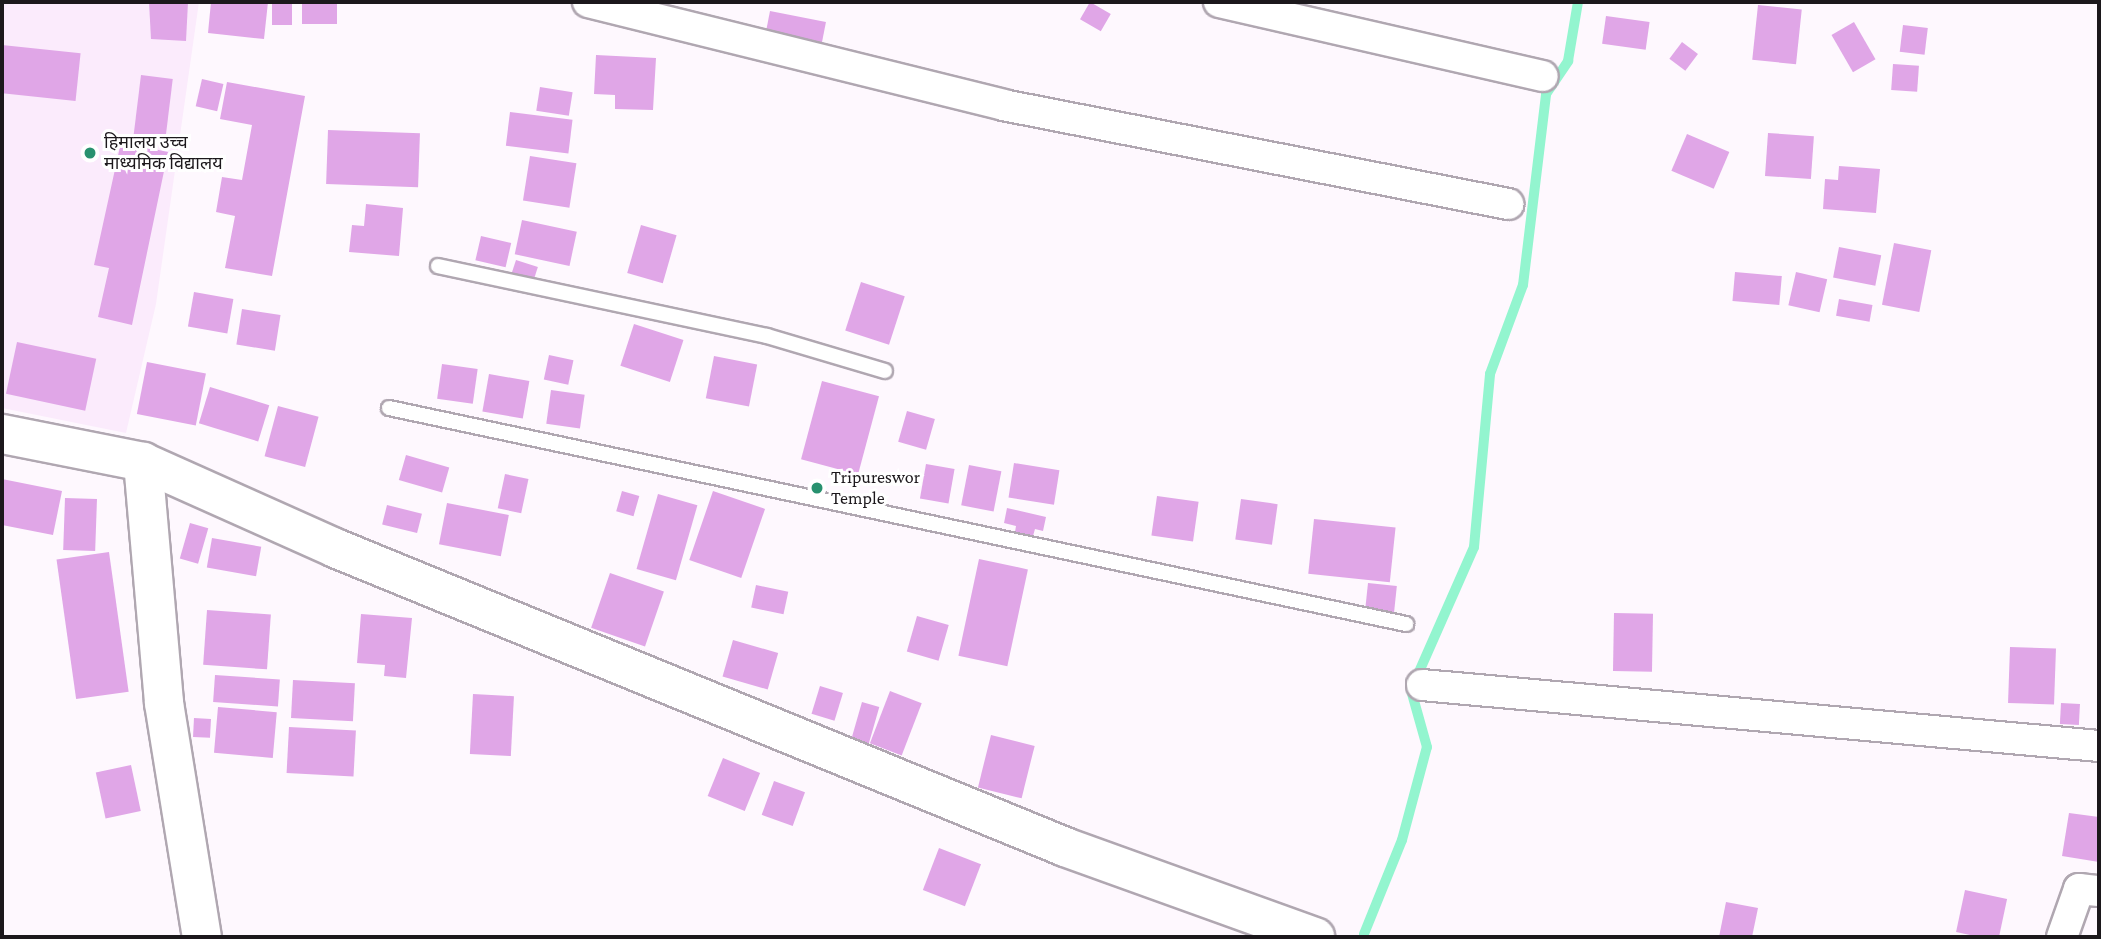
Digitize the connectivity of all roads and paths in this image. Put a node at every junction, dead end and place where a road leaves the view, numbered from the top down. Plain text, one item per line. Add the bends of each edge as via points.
1 (588, 2) edge
2 (1219, 2) edge
3 (1543, 76) dead end
4 (1508, 204) dead end
5 (438, 266) dead end
6 (885, 371) dead end
7 (389, 408) dead end
8 (2, 433) edge
9 (143, 462) junction
10 (1406, 624) dead end
11 (1422, 685) dead end
12 (2099, 746) edge
13 (2099, 891) edge
14 (202, 937) edge
15 (1315, 937) edge
16 (2062, 937) edge

1 - 4 street via 1003,105
2 - 3 street
5 - 6 lane via 767,335
7 - 10 lane
8 - 9 street
9 - 14 street via 164,703
9 - 15 street via 335,548 1065,847
11 - 12 street
13 - 16 street via 2079,889

